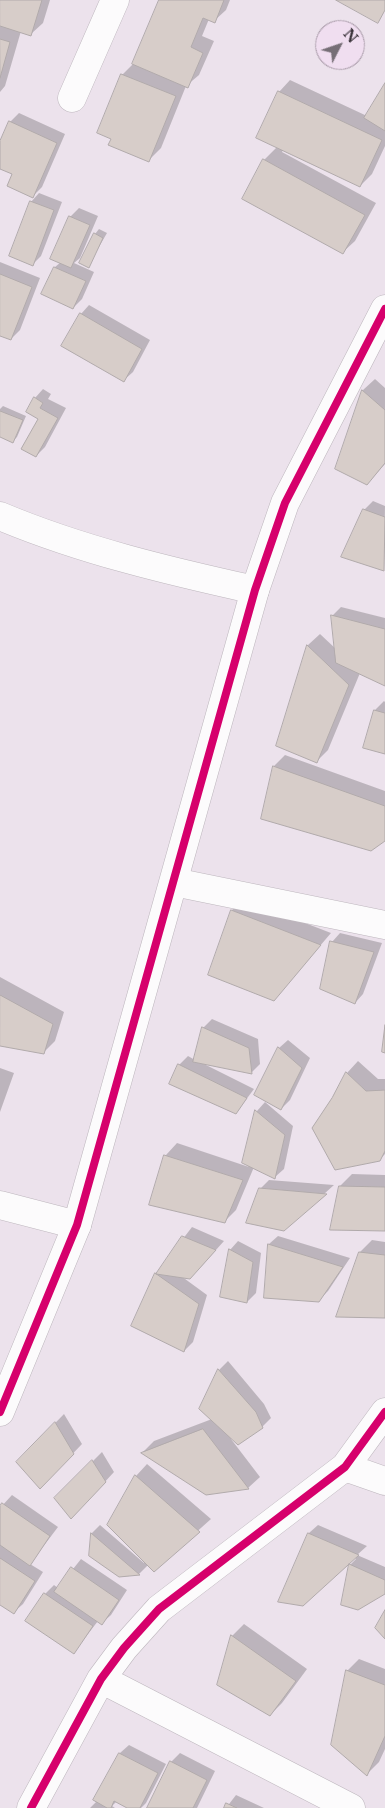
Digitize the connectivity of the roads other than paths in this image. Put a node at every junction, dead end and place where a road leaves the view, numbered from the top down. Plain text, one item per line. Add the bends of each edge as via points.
1 (115, 0) edge
2 (72, 98) dead end
3 (385, 308) edge
4 (0, 516) edge
5 (254, 590) junction
6 (174, 882) junction
7 (385, 925) edge
8 (0, 1205) edge
9 (77, 1225) junction
10 (0, 1412) edge
11 (385, 1412) edge
12 (345, 1467) junction
13 (385, 1481) edge
14 (101, 1679) junction
15 (31, 1808) edge
16 (351, 1808) edge

1 - 2 street
3 - 5 street via 285,503
4 - 5 street via 28,528 163,569
5 - 6 street
6 - 7 street
6 - 9 street
8 - 9 street
9 - 10 street
11 - 12 street
12 - 13 street
12 - 14 street via 159,1609
14 - 15 street
14 - 16 street

